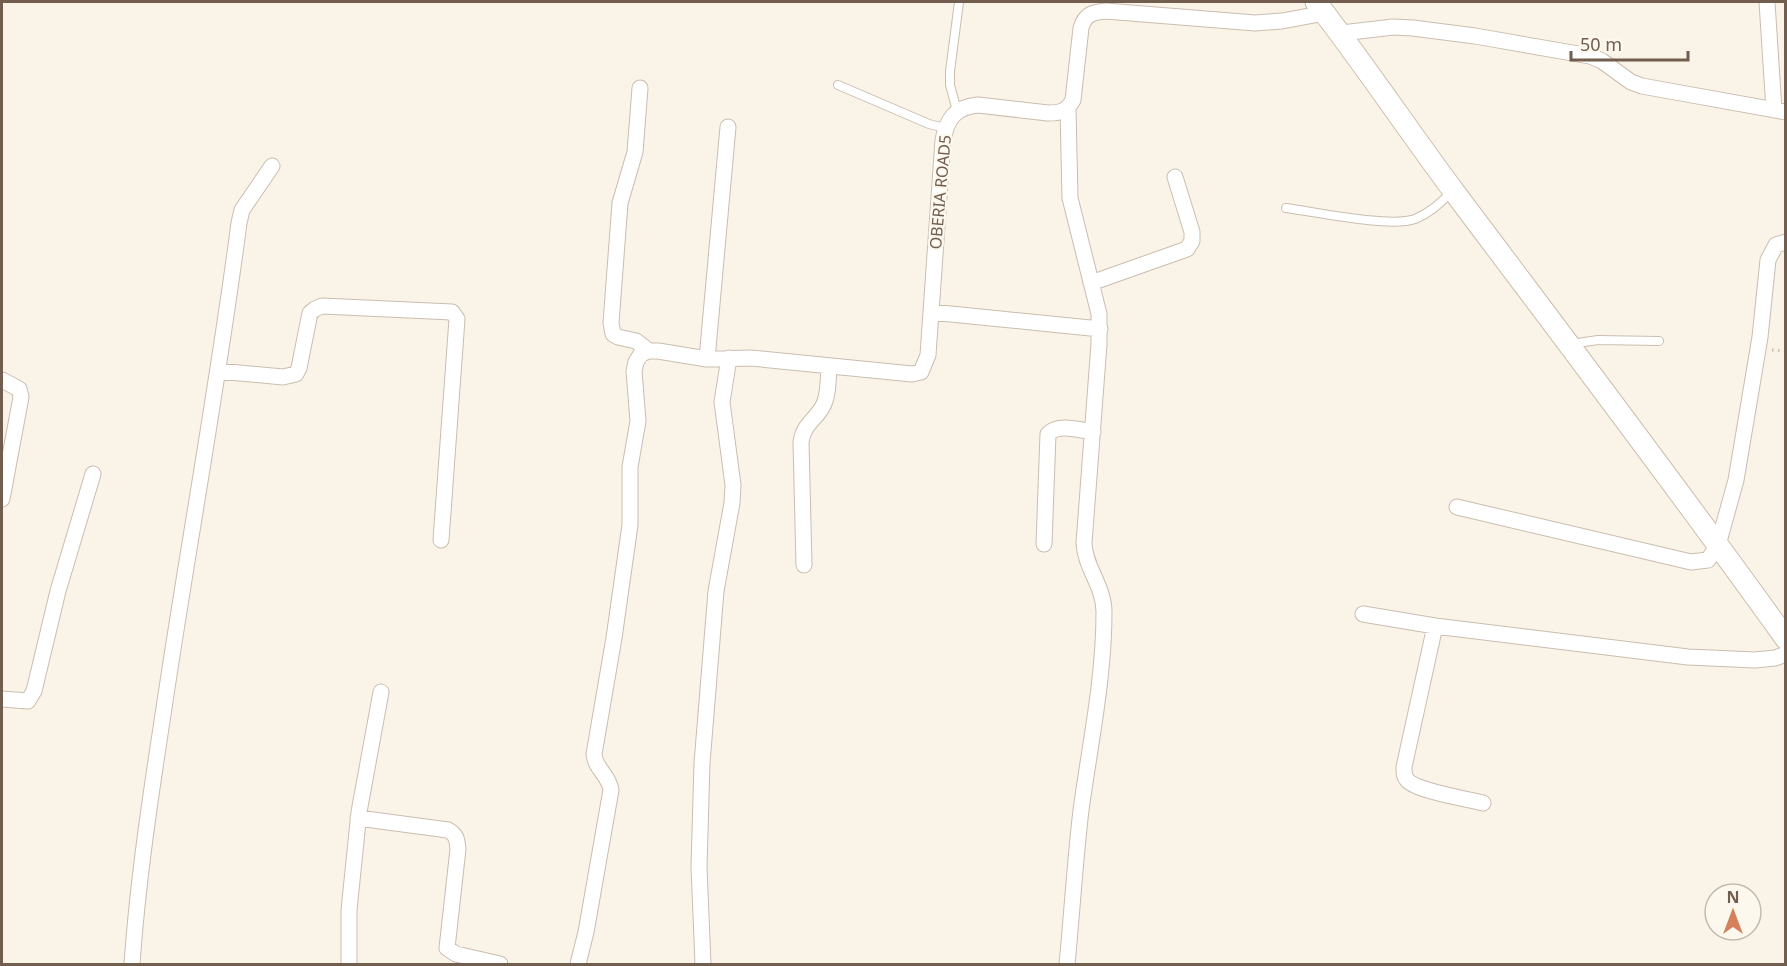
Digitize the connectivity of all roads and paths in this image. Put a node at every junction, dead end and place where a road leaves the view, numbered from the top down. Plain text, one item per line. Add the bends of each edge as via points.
1 (959, 2) edge
2 (1767, 2) edge
3 (1320, 7) edge
4 (1342, 33) junction
5 (838, 85) dead end
6 (640, 88) dead end
7 (1068, 109) junction
8 (957, 111) junction
9 (1780, 111) edge
10 (728, 127) dead end
11 (945, 128) junction
12 (272, 166) dead end
13 (1176, 177) dead end
14 (1454, 191) junction
15 (1286, 208) dead end
16 (1785, 242) edge
17 (1091, 283) junction
18 (931, 312) junction
19 (1100, 328) junction
20 (1659, 341) dead end
21 (1570, 344) junction
22 (649, 351) junction
23 (729, 358) junction
24 (707, 359) junction
25 (829, 366) junction
26 (218, 371) junction
27 (2, 380) edge
28 (1093, 432) junction
29 (93, 474) dead end
30 (2, 499) edge
31 (1457, 507) dead end
32 (441, 540) dead end
33 (1044, 544) dead end
34 (1718, 545) junction
35 (804, 565) dead end
36 (1363, 614) dead end
37 (1435, 626) junction
38 (1785, 639) edge
39 (1785, 654) edge
40 (381, 692) dead end
41 (2, 699) edge
42 (1483, 803) dead end
43 (358, 818) junction
44 (132, 964) edge
45 (349, 964) edge
46 (495, 964) edge
47 (578, 964) edge
48 (703, 964) edge
49 (1067, 964) edge

1 - 8 lane via 950,71
2 - 9 street
3 - 4 street
3 - 7 street via 1282,21 1255,23 1091,13 1081,28 1073,100
4 - 9 street via 1413,28 1564,51 1590,56 1642,86
4 - 14 street
5 - 11 lane
6 - 22 street via 635,152 621,203 611,323 613,334 636,341
7 - 8 street via 1048,113 978,105
7 - 17 street via 1070,198
8 - 11 street, OBERIA ROAD5
10 - 24 street
11 - 18 street, OBERIA ROAD5
12 - 26 street via 242,210 238,223
13 - 17 street via 1192,232 1187,249
14 - 15 lane via 1431,211 1406,221
14 - 21 street
16 - 34 street via 1776,245 1768,260 1743,445
17 - 19 street
18 - 19 street
18 - 25 street, OBERIA ROAD5 via 928,355 921,372
19 - 28 street
20 - 21 lane via 1598,340
21 - 34 street
22 - 24 street
22 - 47 street via 641,354 634,370 638,422 630,467 630,525 594,754 611,790
23 - 24 street
23 - 25 street
23 - 48 street via 722,402 732,503 716,591 702,764 699,867
25 - 35 street via 825,401 806,425 801,442
26 - 32 street via 283,377 296,374 310,313 322,306 452,312 456,319
26 - 44 street via 146,830
27 - 30 street via 19,389 21,397
28 - 33 street via 1058,428 1048,434
28 - 49 street via 1085,555 1104,599 1104,622
29 - 41 street via 58,591 34,691 28,701
31 - 34 street via 1691,562 1708,560
34 - 38 street
36 - 37 street
37 - 39 street via 1688,657 1755,660
37 - 42 street via 1404,776 1421,787
40 - 43 street
43 - 45 street via 349,910
43 - 46 street via 454,833 458,849 447,948

